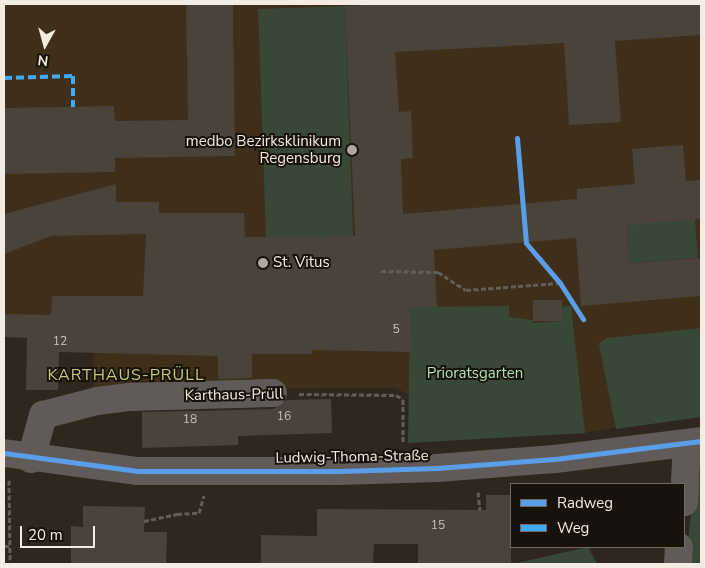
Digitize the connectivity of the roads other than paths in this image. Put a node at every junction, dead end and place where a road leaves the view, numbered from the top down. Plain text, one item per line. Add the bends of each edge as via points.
1 (274, 393) road end
2 (694, 442) edge
3 (4, 453) edge
4 (31, 459) junction
5 (685, 496) edge
6 (679, 548) edge
7 (678, 564) edge

1 - 4 street, Karthaus-Prüll via 97,400 42,415
2 - 4 street, Ludwig-Thoma-Straße via 565,458 403,469 138,471
2 - 5 street
3 - 4 street, Ludwig-Thoma-Straße
6 - 7 street

